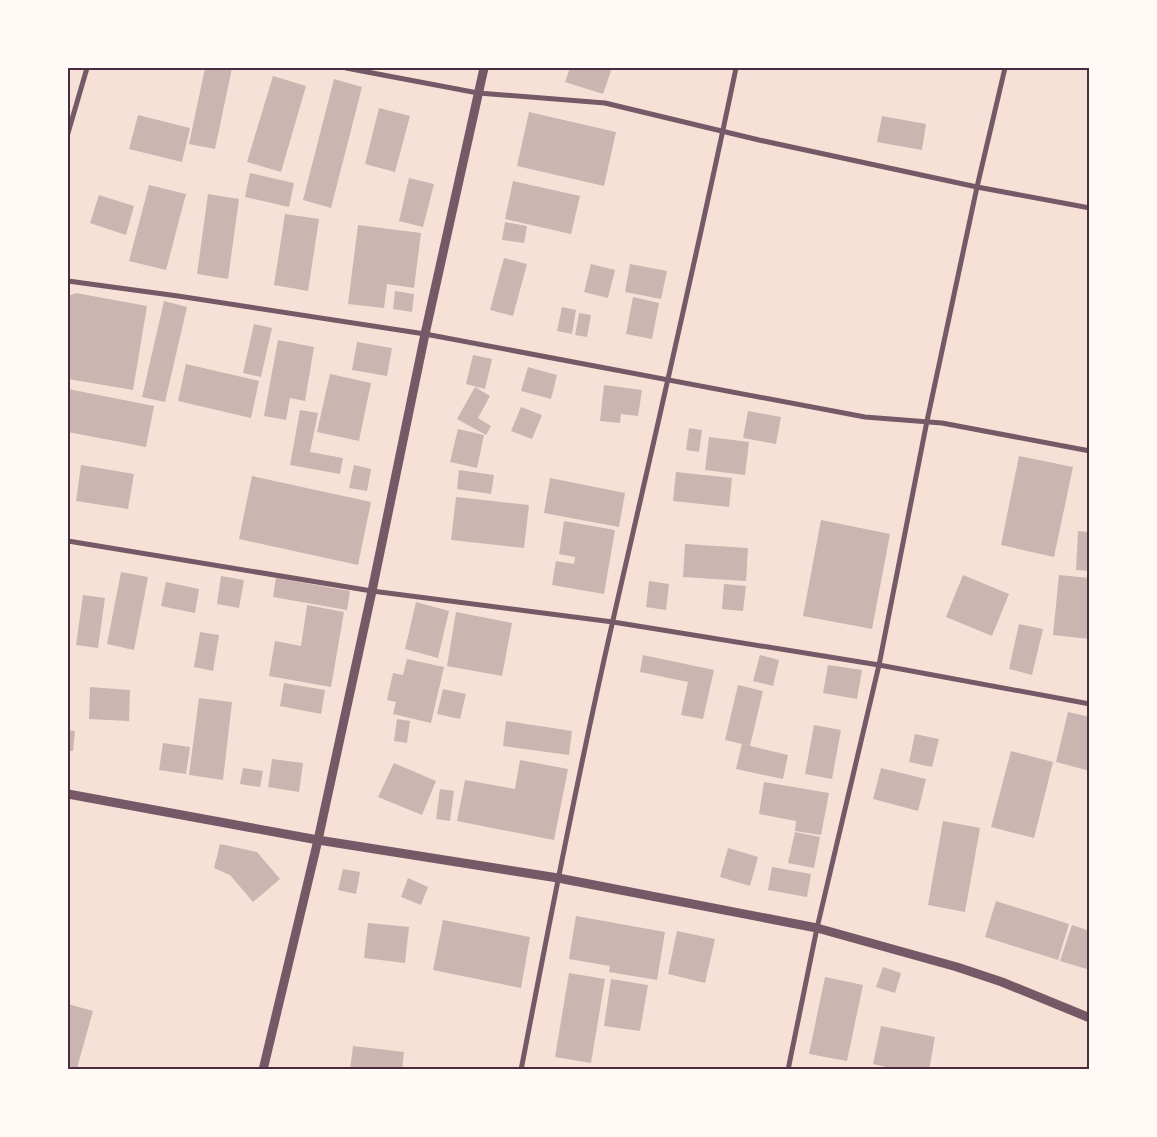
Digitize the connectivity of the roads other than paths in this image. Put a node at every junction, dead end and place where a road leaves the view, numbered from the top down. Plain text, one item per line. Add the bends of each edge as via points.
1 (87, 68) edge
2 (346, 68) edge
3 (484, 68) edge
4 (736, 68) edge
5 (1005, 68) edge
6 (478, 92) junction
7 (723, 132) junction
8 (68, 133) edge
9 (977, 187) junction
10 (1090, 208) edge
11 (68, 281) edge
12 (425, 334) junction
13 (668, 379) junction
14 (927, 421) junction
15 (1090, 451) edge
16 (68, 541) edge
17 (372, 590) junction
18 (612, 622) junction
19 (878, 665) junction
20 (1090, 704) edge
21 (68, 794) edge
22 (318, 840) junction
23 (558, 878) junction
24 (817, 928) junction
25 (1090, 1018) edge
26 (263, 1070) edge
27 (521, 1070) edge
28 (788, 1070) edge

1 - 8 street
2 - 6 street
3 - 6 street
4 - 7 street
5 - 9 street
6 - 7 street via 605,103
6 - 12 street
7 - 9 street
7 - 13 street
9 - 10 street
9 - 14 street
11 - 12 street
12 - 13 street
12 - 17 street
13 - 14 street via 865,417
13 - 18 street
14 - 15 street
14 - 19 street
16 - 17 street
17 - 18 street
17 - 22 street
18 - 19 street
18 - 23 street
19 - 20 street
19 - 24 street
21 - 22 street
22 - 23 street
22 - 26 street
23 - 24 street
23 - 27 street
24 - 25 street via 957,967
24 - 28 street

